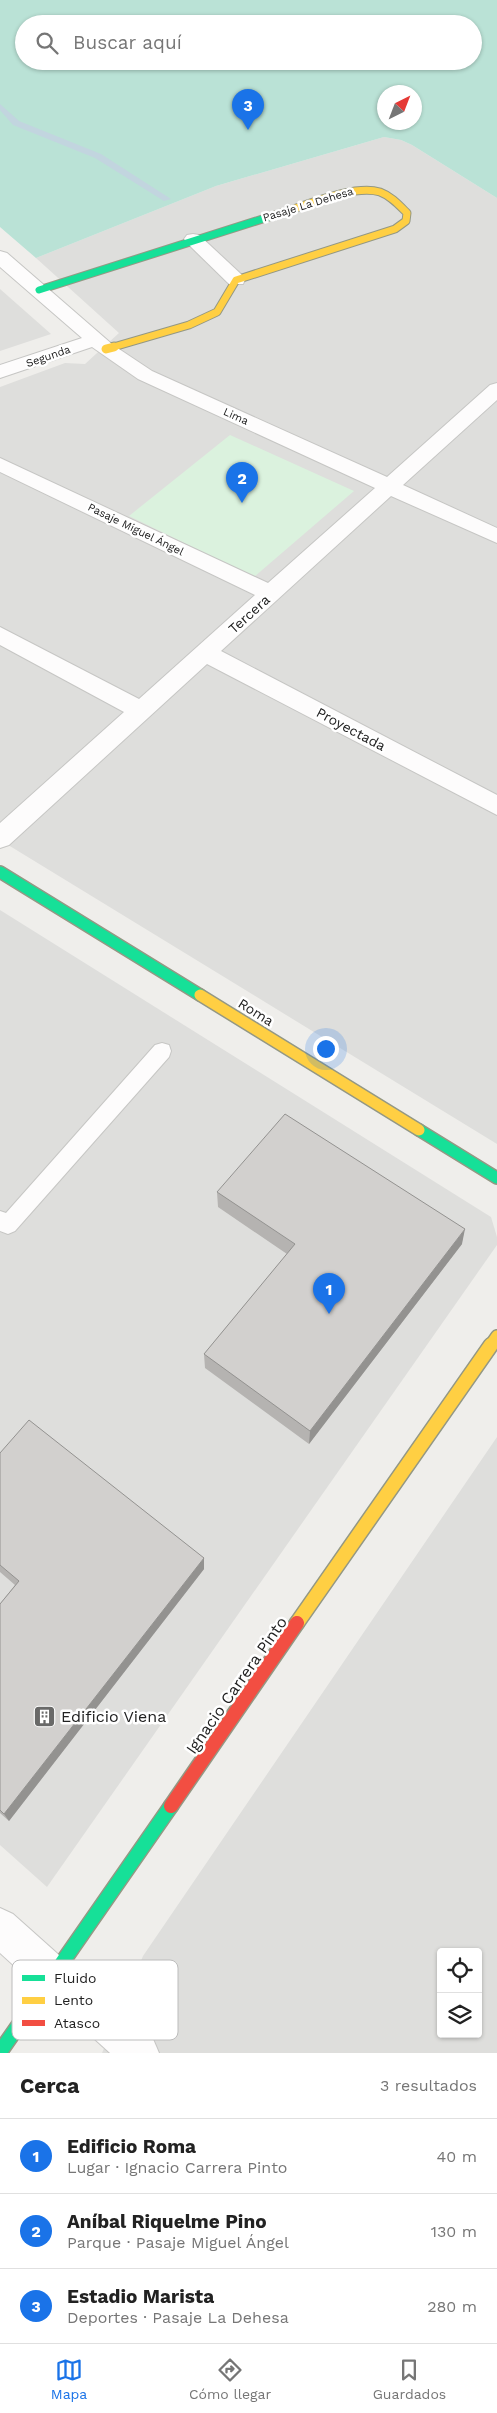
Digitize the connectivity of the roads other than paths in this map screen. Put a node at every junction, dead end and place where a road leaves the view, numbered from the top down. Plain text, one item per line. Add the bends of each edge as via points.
1 (193, 240) junction
2 (0, 257) edge
3 (236, 280) junction
4 (39, 290) junction
5 (101, 344) junction
6 (0, 372) edge
7 (497, 389) edge
8 (0, 464) edge
9 (390, 486) junction
10 (497, 536) edge
11 (271, 594) junction
12 (0, 635) edge
13 (205, 653) junction
14 (140, 710) junction
15 (497, 806) edge
16 (0, 838) edge
17 (0, 872) edge
18 (162, 1051) dead end
19 (497, 1178) edge
20 (0, 1220) edge
21 (497, 1336) edge
22 (0, 1927) edge
23 (36, 1960) edge
24 (65, 1960) edge
25 (12, 2035) edge
26 (125, 2040) edge
27 (0, 2052) edge
28 (139, 2053) edge

1 - 3 street
1 - 3 street, Pasaje La Dehesa via 359,189 389,195 408,212 406,221 395,229
1 - 4 street, Pasaje La Dehesa
2 - 4 street, Lima
3 - 5 street via 217,312 189,324
4 - 5 street, Lima
5 - 6 street, Segunda
5 - 9 street, Lima via 144,375
7 - 9 street, Tercera
8 - 11 street, Pasaje Miguel Ángel
9 - 10 street, Lima
9 - 11 street, Tercera
11 - 13 street, Tercera
12 - 14 street
13 - 14 street, Tercera
13 - 15 street, Proyectada
14 - 16 street, Tercera
17 - 19 street, Roma
18 - 20 lane via 8,1225
21 - 24 street, Ignacio Carrera Pinto
22 - 23 street
25 - 27 street, Ignacio Carrera Pinto
26 - 28 street

